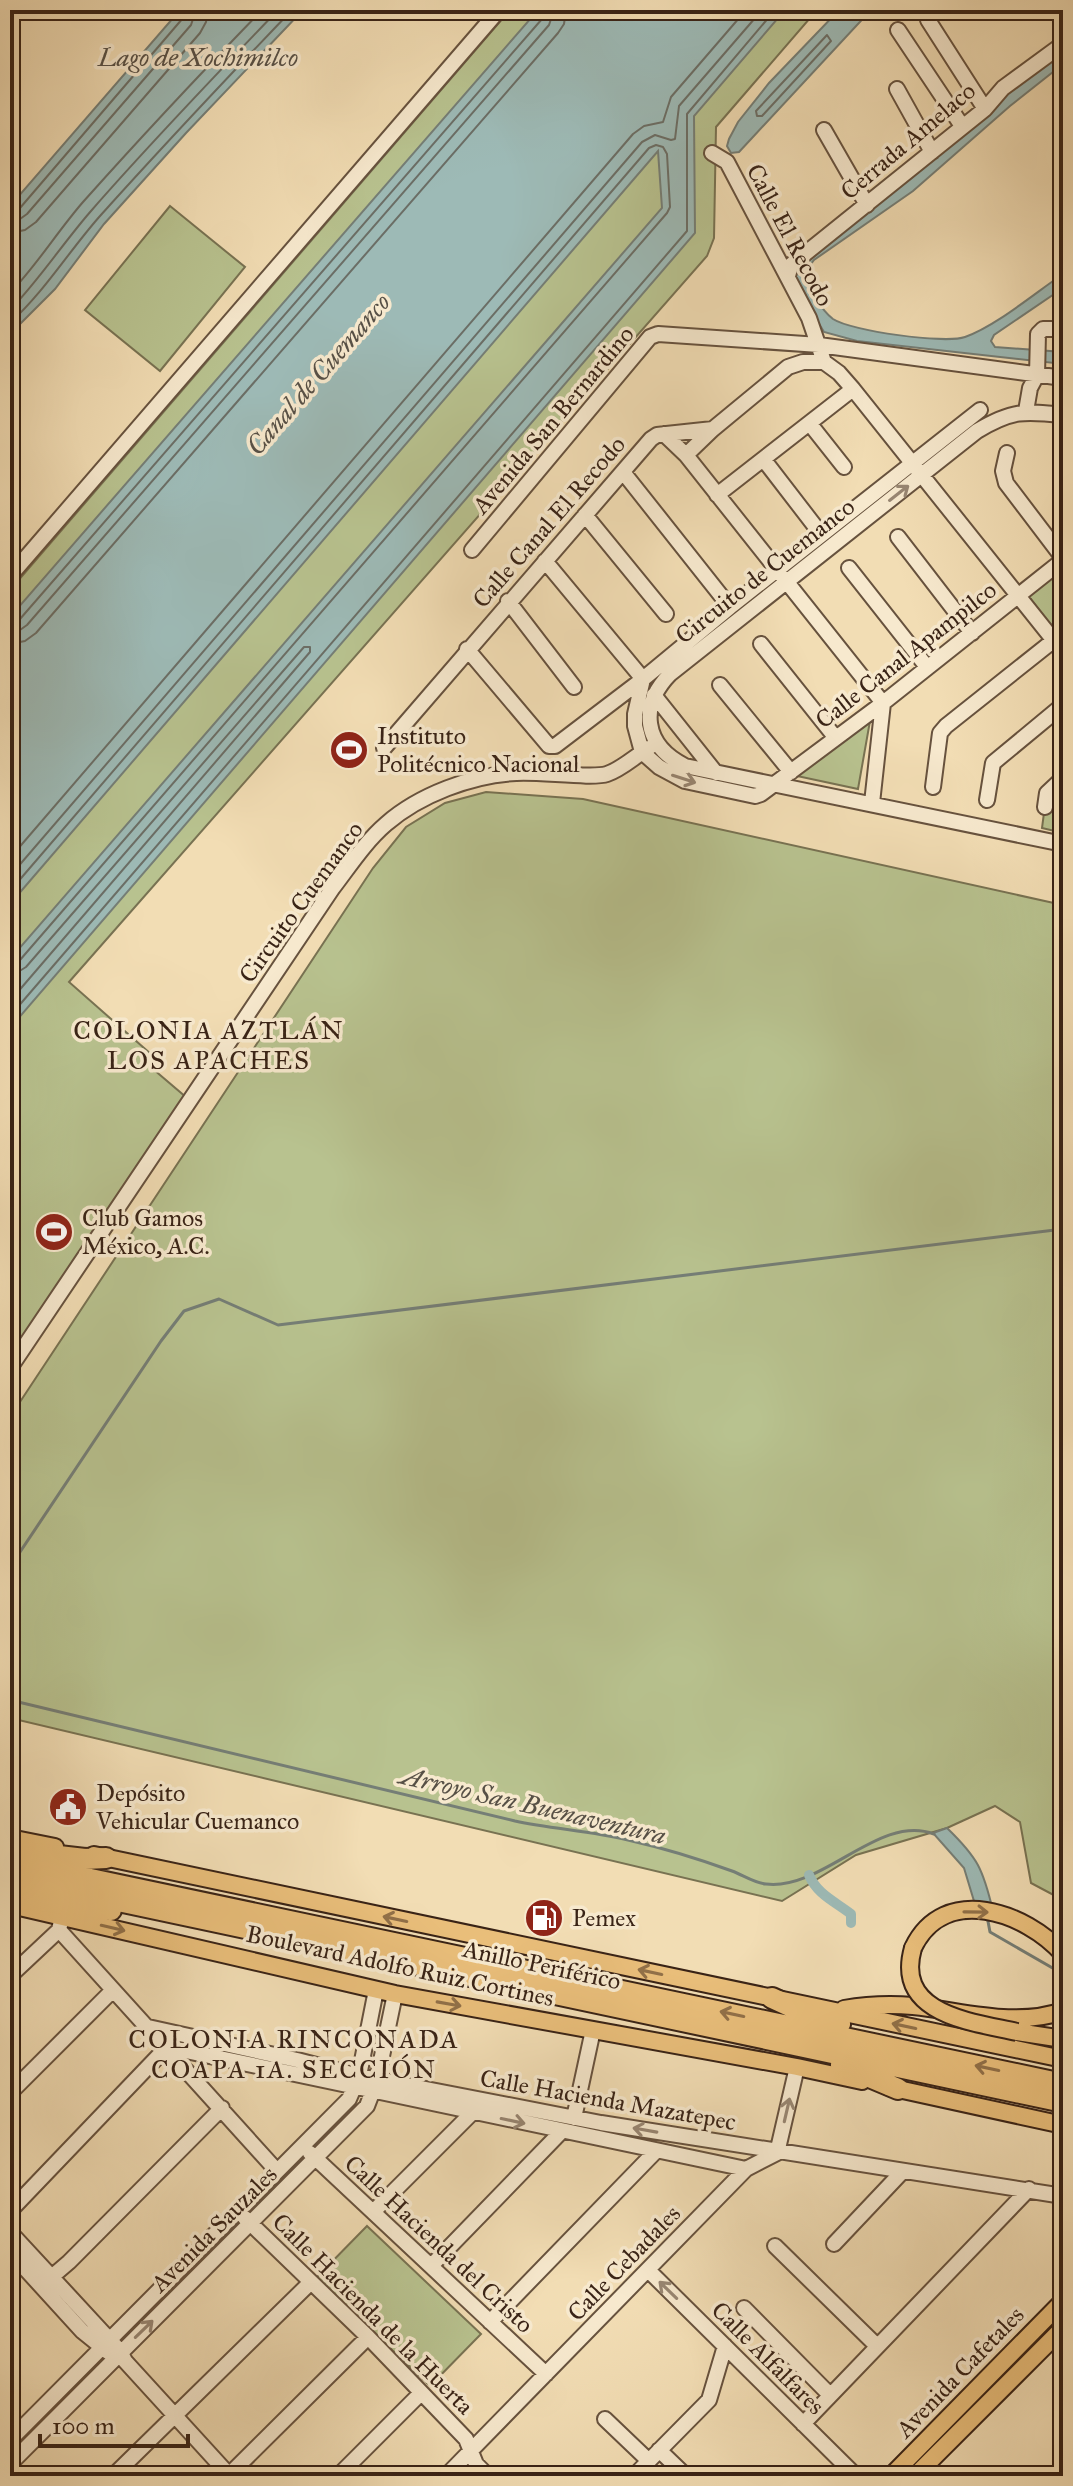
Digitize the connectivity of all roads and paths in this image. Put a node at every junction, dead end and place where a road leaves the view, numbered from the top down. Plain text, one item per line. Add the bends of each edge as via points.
1 (499, 10) edge
2 (928, 20) dead end
3 (898, 30) dead end
4 (1063, 44) edge
5 (897, 89) dead end
6 (985, 109) junction
7 (962, 126) junction
8 (824, 130) dead end
9 (932, 152) junction
10 (712, 153) dead end
11 (867, 205) junction
12 (792, 267) junction
13 (1063, 329) edge
14 (819, 345) junction
15 (824, 362) junction
16 (1037, 373) junction
17 (1063, 378) edge
18 (853, 389) junction
19 (980, 410) dead end
20 (1026, 411) junction
21 (1063, 415) edge
22 (810, 424) junction
23 (713, 429) junction
24 (664, 434) junction
25 (1007, 453) dead end
26 (686, 455) junction
27 (764, 460) junction
28 (844, 467) dead end
29 (917, 470) junction
30 (623, 472) junction
31 (717, 495) junction
32 (585, 515) junction
33 (821, 534) junction
34 (898, 537) dead end
35 (472, 550) dead end
36 (1063, 559) edge
37 (545, 561) junction
38 (849, 568) dead end
39 (10, 576) edge
40 (781, 576) junction
41 (1018, 597) junction
42 (508, 601) junction
43 (730, 607) junction
44 (666, 614) dead end
45 (972, 633) junction
46 (1060, 642) edge
47 (761, 644) dead end
48 (467, 649) junction
49 (927, 667) junction
50 (643, 679) junction
51 (720, 685) dead end
52 (574, 687) dead end
53 (654, 695) junction
54 (883, 703) junction
55 (1063, 705) edge
56 (835, 737) junction
57 (656, 744) junction
58 (384, 748) dead end
59 (642, 752) junction
60 (791, 772) junction
61 (716, 773) junction
62 (1063, 778) edge
63 (775, 785) junction
64 (933, 787) dead end
65 (987, 800) dead end
66 (872, 803) junction
67 (1045, 807) dead end
68 (1063, 844) edge
69 (10, 1368) edge
70 (10, 1838) edge
71 (10, 1850) edge
72 (106, 1858) junction
73 (10, 1862) edge
74 (10, 1878) edge
75 (10, 1897) edge
76 (10, 1905) edge
77 (179, 1914) junction
78 (60, 1923) junction
79 (1063, 1954) edge
80 (10, 1976) edge
81 (113, 1990) junction
82 (376, 1990) junction
83 (395, 1994) junction
84 (772, 1998) junction
85 (834, 2010) junction
86 (1063, 2011) edge
87 (148, 2027) junction
88 (593, 2030) junction
89 (1063, 2039) edge
90 (793, 2045) junction
91 (163, 2052) junction
92 (923, 2054) junction
93 (1063, 2059) edge
94 (296, 2066) junction
95 (797, 2067) junction
96 (357, 2082) junction
97 (1063, 2084) edge
98 (375, 2086) junction
99 (898, 2089) junction
100 (10, 2093) edge
101 (427, 2096) junction
102 (1063, 2102) edge
103 (337, 2111) junction
104 (218, 2112) junction
105 (473, 2112) junction
106 (574, 2118) junction
107 (601, 2123) junction
108 (349, 2124) junction
109 (1063, 2125) edge
110 (562, 2131) junction
111 (598, 2139) junction
112 (302, 2145) junction
113 (656, 2151) junction
114 (777, 2153) junction
115 (316, 2159) junction
116 (746, 2169) junction
117 (277, 2171) junction
118 (903, 2171) junction
119 (1029, 2189) junction
120 (1063, 2196) edge
121 (10, 2211) edge
122 (239, 2212) junction
123 (373, 2212) junction
124 (251, 2224) junction
125 (10, 2232) edge
126 (834, 2244) dead end
127 (775, 2246) dead end
128 (10, 2252) edge
129 (431, 2266) junction
130 (648, 2270) junction
131 (47, 2281) junction
132 (311, 2282) junction
133 (1063, 2301) edge
134 (744, 2308) dead end
135 (1063, 2309) edge
136 (490, 2322) junction
137 (1063, 2328) edge
138 (368, 2337) junction
139 (1063, 2337) edge
140 (106, 2344) junction
141 (725, 2346) junction
142 (877, 2346) junction
143 (120, 2356) junction
144 (546, 2374) junction
145 (421, 2393) junction
146 (830, 2395) junction
147 (50, 2400) junction
148 (61, 2411) junction
149 (174, 2416) junction
150 (605, 2419) dead end
151 (803, 2424) junction
152 (10, 2440) edge
153 (470, 2452) junction
154 (654, 2455) junction
155 (10, 2464) edge
156 (637, 2475) edge
157 (113, 2476) edge
158 (229, 2476) edge
159 (338, 2476) edge
160 (446, 2476) edge
161 (488, 2476) edge
162 (686, 2476) edge
163 (856, 2476) edge
164 (893, 2476) edge
165 (915, 2476) edge
166 (926, 2476) edge

1 - 39 street
2 - 6 street
3 - 7 street
4 - 6 street, Cerrada Amelaco via 1003,88
5 - 9 street
6 - 7 street, Cerrada Amelaco
7 - 9 street, Cerrada Amelaco
8 - 11 street
9 - 11 street, Cerrada Amelaco
10 - 12 street, Calle El Recodo via 727,162
11 - 12 street, Cerrada Amelaco
12 - 14 street, Calle El Recodo
13 - 16 street via 1040,331
14 - 15 street
14 - 16 street
14 - 35 street, Avenida San Bernardino via 667,333 650,337
15 - 18 street
15 - 23 street via 788,367
16 - 17 street
16 - 20 street
18 - 22 street
18 - 29 street
19 - 29 street
20 - 21 street, Circuito de Cuemanco
20 - 29 street, Circuito de Cuemanco via 977,431
22 - 27 street
22 - 28 street
23 - 24 street, Calle Canal El Recodo
23 - 26 street
24 - 26 street
24 - 30 street, Calle Canal El Recodo via 651,439
25 - 36 street, Calle Canal Apampilco via 1006,483
26 - 31 street
27 - 31 street
27 - 33 street
29 - 33 street, Circuito de Cuemanco
40 -> 29 street, Circuito de Cuemanco
29 - 41 street
30 - 32 street, Calle Canal El Recodo
30 - 43 street
31 - 40 street
32 - 37 street, Calle Canal El Recodo
32 - 44 street
33 - 40 street, Circuito de Cuemanco
34 - 45 street
36 - 41 street, Calle Canal Apampilco
37 - 42 street, Calle Canal El Recodo
37 - 50 street
38 - 49 street
40 - 43 street, Circuito de Cuemanco
40 - 53 street, Circuito de Cuemanco via 670,674
40 - 54 street
41 - 45 street, Calle Canal Apampilco
41 - 46 street
42 - 48 street, Calle Canal El Recodo
42 - 52 street
43 - 50 street, Circuito de Cuemanco
45 - 49 street, Calle Canal Apampilco
46 - 64 street via 946,726 940,733
47 - 56 street
48 - 50 street, Circuito de Cuemanco via 549,746
48 - 58 street, Calle Canal El Recodo
49 - 54 street, Calle Canal Apampilco
50 - 59 street via 635,714
51 - 60 street
53 - 57 street via 649,712
53 - 61 street
54 - 56 street, Calle Canal Apampilco
54 - 66 street
55 - 65 street via 993,763
56 - 60 street, Calle Canal Apampilco
57 - 59 street, Circuito Cuemanco
57 - 61 street via 685,766
59 -> 63 street via 685,781 755,796
59 - 69 street, Circuito Cuemanco via 599,776 515,773 480,779 428,798 387,823 332,889
60 - 63 street, Calle Canal Apampilco
61 - 63 street
62 - 67 street via 1047,793
63 - 66 street
66 - 68 street
70 - 72 main road, Boulevard Adolfo Ruiz Cortines
71 - 72 highway
84 -> 72 main road, Boulevard Adolfo Ruiz Cortines
92 -> 73 highway, Anillo Periférico
74 - 77 highway, Anillo Periférico
75 - 77 highway
76 - 78 main road, Boulevard Adolfo Ruiz Cortines
77 - 90 highway, Anillo Periférico
78 - 80 street
78 - 81 street
78 -> 82 main road, Boulevard Adolfo Ruiz Cortines
89 -> 79 main road, bridge via 950,2017 921,1995 910,1961 925,1928 958,1912 1008,1916 1030,1926
81 - 87 street
81 - 100 street
82 - 83 main road, Boulevard Adolfo Ruiz Cortines
82 - 96 street, Avenida Sauzales
83 -> 88 main road, Boulevard Adolfo Ruiz Cortines
83 - 98 street, Avenida Sauzales
84 - 85 main road, Boulevard Adolfo Ruiz Cortines
84 - 92 highway
85 - 86 main road via 898,2005 1003,2019
93 -> 85 main road, Boulevard Adolfo Ruiz Cortines
87 - 91 street
87 - 94 street, Calle Hacienda Mazatepec
88 - 95 main road, Boulevard Adolfo Ruiz Cortines
88 - 106 street
90 - 99 highway
90 - 102 highway, Anillo Periférico
91 - 94 street, Calle Hacienda Mazatepec
91 - 104 street
91 - 121 street
97 -> 92 highway, Anillo Periférico
94 - 96 street, Calle Hacienda Mazatepec
95 - 99 main road, Boulevard Adolfo Ruiz Cortines
114 -> 95 street
96 - 98 street, Calle Hacienda Mazatepec
96 - 103 street, Avenida Sauzales
98 - 101 street, Calle Hacienda Mazatepec
98 - 108 street, Avenida Sauzales via 367,2106
99 - 109 main road, Boulevard Adolfo Ruiz Cortines
101 - 105 street, Calle Hacienda Mazatepec
101 - 106 street, Calle Hacienda Mazatepec
103 - 108 street
103 - 112 street, Avenida Sauzales
104 - 117 street
104 - 131 street
105 -> 110 street, Calle Hacienda Mazatepec
105 - 123 street
106 - 107 street, Calle Hacienda Mazatepec
107 - 111 street
114 -> 107 street, Calle Hacienda Mazatepec
108 - 115 street, Avenida Sauzales
110 - 111 street, Calle Hacienda Mazatepec
110 - 129 street
111 - 113 street, Calle Hacienda Mazatepec
112 - 115 street, Calle Hacienda del Cristo
112 - 117 street, Avenida Sauzales
113 - 116 street, Calle Hacienda Mazatepec
113 - 136 street
114 - 116 street, Calle Cebadales
114 - 118 street, Calle Hacienda Mazatepec
115 - 123 street, Calle Hacienda del Cristo
115 - 124 street, Avenida Sauzales
116 - 130 street, Calle Cebadales
117 - 122 street, Avenida Sauzales
118 - 119 street, Calle Hacienda Mazatepec
118 - 126 street
119 - 120 street, Calle Hacienda Mazatepec
119 - 142 street
122 - 124 street, Calle Hacienda de la Huerta
122 - 140 street, Avenida Sauzales
123 - 129 street, Calle Hacienda del Cristo
124 - 132 street, Calle Hacienda de la Huerta
143 -> 124 street, Avenida Sauzales
125 - 131 street
127 - 142 street
128 - 131 street
129 - 136 street, Calle Hacienda del Cristo
141 -> 130 street, Calle Alfalfares
130 - 144 street, Calle Cebadales
131 - 140 street
132 - 138 street, Calle Hacienda de la Huerta
132 - 149 street
133 - 164 main road, Avenida Cafetales
134 - 146 street
135 - 164 main road via 935,2441
136 - 144 street, Calle Hacienda del Cristo
137 - 165 main road
138 - 145 street, Calle Hacienda de la Huerta
138 - 158 street
139 - 166 main road, Avenida Cafetales
140 - 143 street
140 - 147 street, Avenida Sauzales
141 - 151 street, Calle Alfalfares
141 - 154 street via 709,2400
142 - 146 street
143 - 148 street, Avenida Sauzales
143 - 149 street
144 - 153 street, Calle Cebadales
145 - 153 street, Calle Hacienda de la Huerta via 466,2439
145 - 159 street
146 - 151 street
147 - 148 street
147 - 152 street, Avenida Sauzales
148 - 155 street, Avenida Sauzales
149 - 157 street
149 - 158 street
150 - 154 street
151 - 163 street, Calle Alfalfares
153 - 160 street, Calle Cebadales
153 - 161 street, Calle Hacienda de la Huerta
154 - 156 street
154 - 162 street

